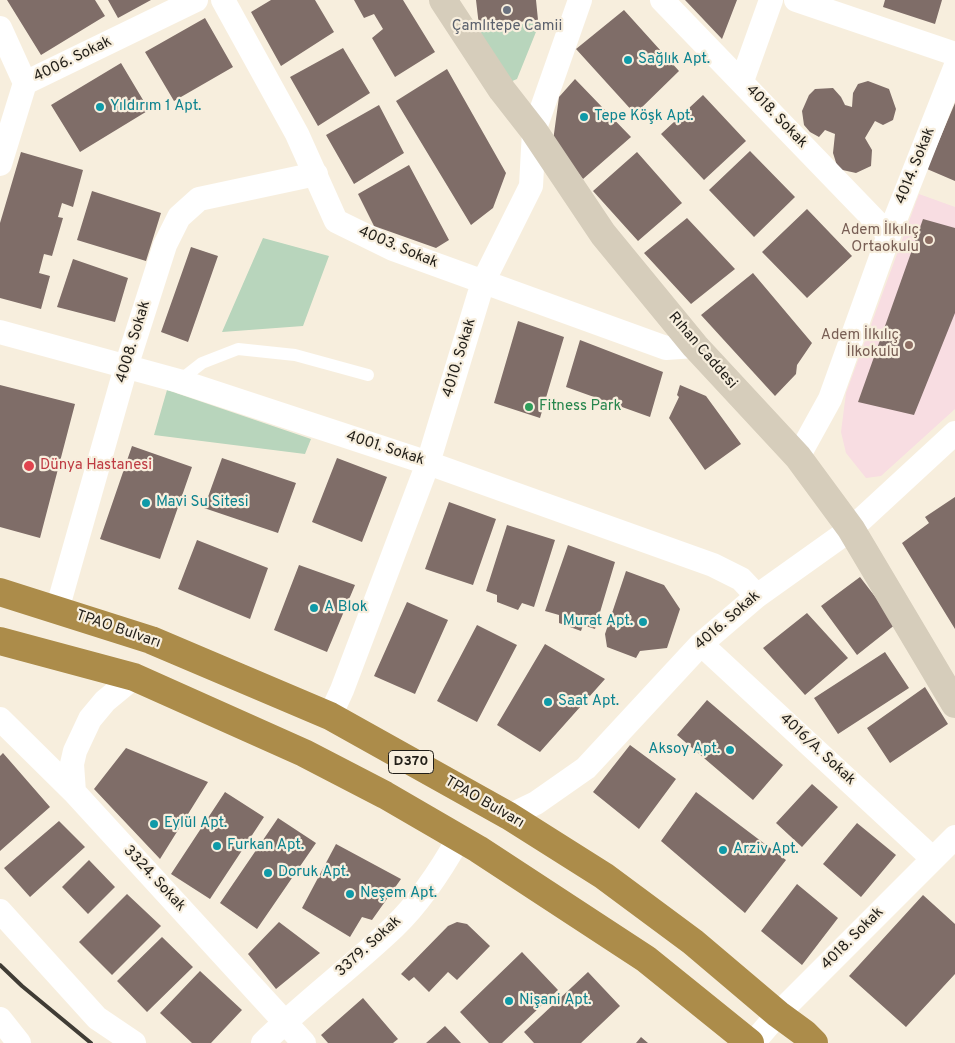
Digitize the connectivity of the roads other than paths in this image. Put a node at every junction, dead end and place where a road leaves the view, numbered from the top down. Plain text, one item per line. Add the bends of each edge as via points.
1 (196, 0) edge
2 (224, 0) edge
3 (443, 0) edge
4 (580, 0) edge
5 (662, 0) edge
6 (771, 0) edge
7 (796, 0) edge
8 (0, 28) edge
9 (955, 54) edge
10 (955, 68) edge
11 (742, 81) junction
12 (25, 83) junction
13 (534, 131) junction
14 (0, 164) edge
15 (316, 174) junction
16 (889, 235) junction
17 (483, 282) junction
18 (0, 332) edge
19 (695, 346) junction
20 (126, 367) junction
21 (368, 375) dead end
22 (179, 381) junction
23 (955, 433) edge
24 (798, 457) junction
25 (428, 463) junction
26 (852, 529) junction
27 (0, 592) edge
28 (757, 596) junction
29 (57, 610) junction
30 (0, 641) edge
31 (701, 644) junction
32 (134, 676) junction
33 (955, 704) edge
34 (330, 716) junction
35 (0, 719) edge
36 (74, 792) junction
37 (509, 816) junction
38 (955, 837) edge
39 (459, 838) junction
40 (932, 858) junction
41 (0, 911) edge
42 (778, 1014) junction
43 (0, 1019) edge
44 (285, 1021) junction
45 (18, 1043) edge
46 (134, 1043) edge
47 (263, 1043) edge
48 (304, 1043) edge
49 (751, 1043) edge
50 (814, 1043) edge

1 - 12 street, 4006. Sokak
2 - 15 street, 4003. Sokak
3 - 13 street, Rıhan Caddesi via 502,90
4 - 13 street, 4010. Sokak
5 - 11 street, 4018. Sokak
6 - 11 street
7 - 9 street
8 - 12 street
10 - 16 street, 4014. Sokak
11 - 16 street, 4018. Sokak
12 - 14 street, 4006. Sokak
13 - 17 street, 4010. Sokak via 531,186
13 - 19 street, Rıhan Caddesi via 603,234
15 - 17 street, 4003. Sokak via 336,221 393,249
15 - 20 street, 4008. Sokak via 199,199 179,216 165,245
16 - 24 street, 4014. Sokak via 830,398
17 - 19 street, 4003. Sokak via 666,348
17 - 25 street, 4010. Sokak
18 - 20 street, 4001. Sokak
19 - 24 street, Rıhan Caddesi
20 - 22 street, 4001. Sokak
20 - 29 street, 4008. Sokak
21 - 22 lane via 295,355 238,349 202,363
22 - 25 street, 4001. Sokak
23 - 26 street, 4016. Sokak
24 - 26 street, Rıhan Caddesi
25 - 28 street, 4001. Sokak via 713,565 741,579
25 - 34 street, 4010. Sokak
26 - 28 street, 4016. Sokak
26 - 33 street, Rıhan Caddesi
27 - 29 highway, TPAO Bulvarı / D370
28 - 31 street, 4016. Sokak
29 - 34 highway, TPAO Bulvarı / D370 via 151,640
30 - 32 highway, D370
31 - 37 street, 4016. Sokak via 586,768 536,803
31 - 40 street, 4016/A. Sokak
32 - 36 street via 90,719 72,764
32 - 39 highway, D370 via 304,753
34 - 37 highway, TPAO Bulvarı / D370
35 - 36 street, 3324. Sokak
36 - 44 street, 3324. Sokak
37 - 42 highway, TPAO Bulvarı / D370 via 604,876 693,942
38 - 40 street, 4018. Sokak
39 - 44 street, 3379. Sokak via 436,879 395,926
39 - 49 highway, D370 via 646,959
40 - 42 street, 4018. Sokak
41 - 46 street via 97,1018
42 - 49 street, 4018. Sokak
42 - 50 highway, TPAO Bulvarı / D370
43 - 45 street
44 - 47 street, 3379. Sokak
44 - 48 street, 3324. Sokak

